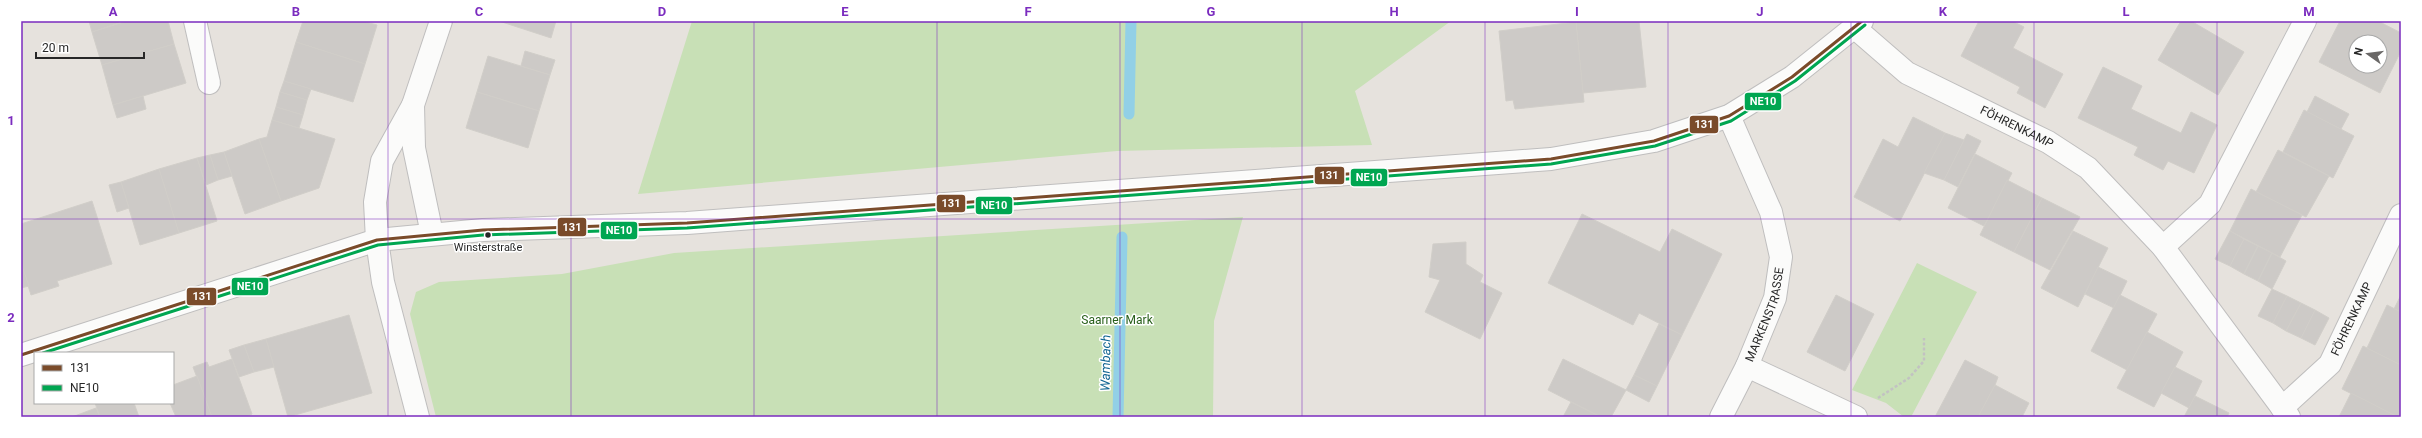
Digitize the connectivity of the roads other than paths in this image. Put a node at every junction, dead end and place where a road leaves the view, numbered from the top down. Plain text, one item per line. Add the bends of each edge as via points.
1 (195, 21) edge
2 (441, 21) edge
3 (2305, 21) edge
4 (1859, 24) edge
5 (209, 83) dead end
6 (413, 105) junction
7 (1729, 116) junction
8 (2401, 216) edge
9 (432, 234) junction
10 (377, 240) junction
11 (2163, 247) junction
12 (21, 355) edge
13 (1747, 366) junction
14 (2286, 412) edge
15 (1854, 416) edge
16 (418, 417) edge
17 (1721, 417) edge

1 - 5 street
2 - 6 street
3 - 11 street via 2210,204
4 - 7 street via 1792,77
4 - 11 street, FÖHRENKAMP via 1907,73 2048,142 2088,168
6 - 9 street via 414,148
6 - 10 street via 382,161 374,202
7 - 9 street via 1654,141 1551,158 687,223
7 - 13 street, MARKENSTRASSE via 1771,212 1781,257 1775,298
8 - 14 street, FÖHRENKAMP via 2330,364
9 - 10 street
10 - 12 street
10 - 16 street via 383,282
11 - 14 street, FÖHRENKAMP
13 - 15 street
13 - 17 street, MARKENSTRASSE

